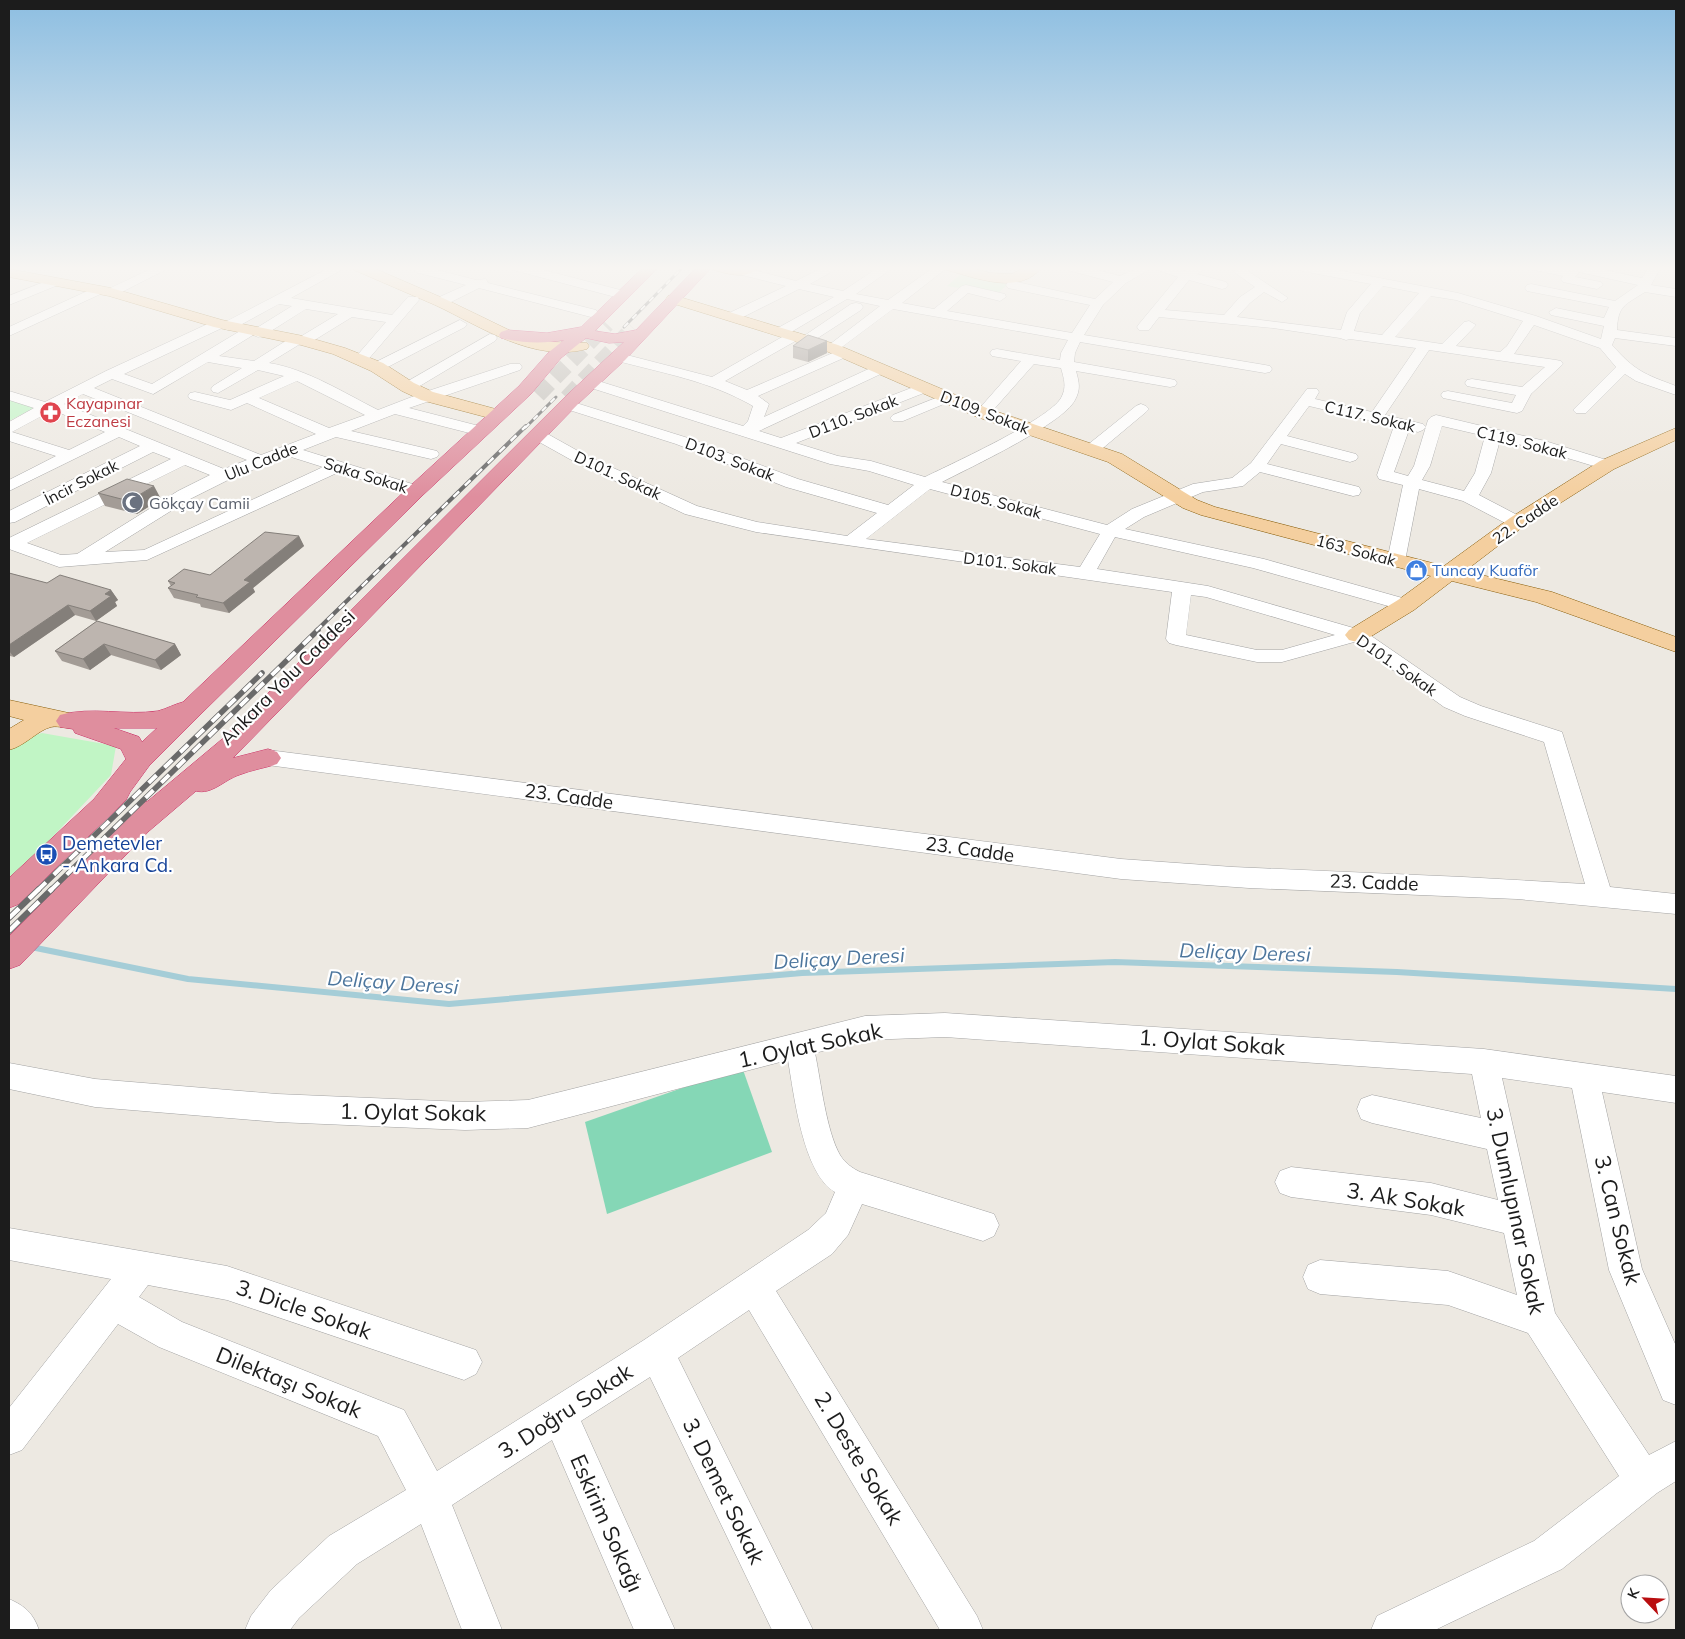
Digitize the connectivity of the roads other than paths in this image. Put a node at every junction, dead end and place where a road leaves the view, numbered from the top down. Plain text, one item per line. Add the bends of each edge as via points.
1 (181, 343) edge
2 (233, 343) edge
3 (295, 343) edge
4 (308, 343) edge
5 (375, 343) edge
6 (422, 343) edge
7 (481, 343) edge
8 (497, 343) edge
9 (534, 343) edge
10 (578, 343) edge
11 (628, 343) edge
12 (780, 343) edge
13 (817, 343) edge
14 (846, 343) edge
15 (1073, 343) edge
16 (1114, 343) edge
17 (1404, 343) edge
18 (1451, 343) edge
19 (1515, 343) edge
20 (1614, 343) edge
21 (1425, 346) junction
22 (1445, 349) junction
23 (838, 350) junction
24 (996, 353) dead end
25 (1503, 356) junction
26 (207, 358) junction
27 (361, 359) junction
28 (1031, 359) junction
29 (615, 360) junction
30 (518, 361) junction
31 (258, 364) junction
32 (1067, 366) junction
33 (377, 367) junction
34 (1624, 367) junction
35 (1265, 369) dead end
36 (880, 370) junction
37 (111, 374) junction
38 (297, 376) junction
39 (556, 378) junction
40 (586, 378) junction
41 (1170, 382) dead end
42 (712, 383) junction
43 (1472, 383) dead end
44 (408, 386) junction
45 (82, 388) junction
46 (218, 388) dead end
47 (924, 388) junction
48 (1676, 391) edge
49 (1525, 392) junction
50 (9, 395) edge
51 (748, 395) junction
52 (1448, 395) dead end
53 (194, 396) dead end
54 (427, 396) junction
55 (248, 398) junction
56 (946, 398) junction
57 (48, 405) junction
58 (393, 409) junction
59 (1140, 409) dead end
60 (1581, 410) dead end
61 (984, 413) junction
62 (376, 415) junction
63 (497, 416) junction
64 (1376, 417) junction
65 (898, 418) dead end
66 (1403, 424) junction
67 (1435, 425) junction
68 (9, 428) edge
69 (1030, 430) junction
70 (480, 431) junction
71 (747, 431) junction
72 (117, 432) junction
73 (332, 433) junction
74 (1676, 433) edge
75 (1494, 434) junction
76 (538, 435) junction
77 (9, 436) edge
78 (1276, 438) junction
79 (783, 443) junction
80 (152, 446) junction
81 (287, 450) junction
82 (1091, 450) junction
83 (431, 454) dead end
84 (70, 455) junction
85 (1350, 457) dead end
86 (185, 458) junction
87 (260, 460) junction
88 (1607, 465) junction
89 (338, 466) junction
90 (1257, 466) junction
91 (224, 475) junction
92 (1412, 482) junction
93 (927, 483) junction
94 (9, 486) edge
95 (416, 491) junction
96 (1353, 491) dead end
97 (1180, 496) junction
98 (1469, 497) junction
99 (892, 512) junction
100 (9, 518) edge
101 (1517, 522) junction
102 (1110, 531) junction
103 (851, 542) junction
104 (10, 544) edge
105 (79, 561) junction
106 (1396, 561) junction
107 (1086, 573) junction
108 (1448, 573) junction
109 (1182, 588) junction
110 (1406, 605) junction
111 (1357, 635) junction
112 (1676, 645) edge
113 (194, 706) junction
114 (9, 708) edge
115 (266, 710) junction
116 (58, 719) junction
117 (9, 720) edge
118 (9, 741) edge
119 (268, 758) junction
120 (140, 760) junction
121 (104, 805) junction
122 (141, 823) junction
123 (17, 888) edge
124 (73, 889) junction
125 (1600, 894) junction
126 (1676, 904) edge
127 (9, 956) edge
128 (799, 1044) junction
129 (1484, 1062) junction
130 (9, 1076) edge
131 (1584, 1077) junction
132 (1676, 1089) edge
133 (1372, 1109) dead end
134 (1500, 1137) junction
135 (1291, 1182) dead end
136 (854, 1186) junction
137 (1519, 1221) junction
138 (983, 1225) dead end
139 (11, 1248) edge
140 (141, 1267) junction
141 (1320, 1277) dead end
142 (754, 1287) junction
143 (114, 1302) junction
144 (1539, 1320) junction
145 (656, 1352) junction
146 (464, 1362) dead end
147 (1676, 1387) edge
148 (559, 1415) junction
149 (9, 1437) edge
150 (1676, 1459) edge
151 (1644, 1480) junction
152 (430, 1497) junction
153 (9, 1620) edge
154 (961, 1629) edge
155 (20, 1630) edge
156 (265, 1630) edge
157 (482, 1630) edge
158 (656, 1630) edge
159 (793, 1630) edge
160 (1391, 1630) edge

1 - 37 street
2 - 26 street
3 - 31 street
4 - 27 main road
5 - 27 street
6 - 33 street
7 - 44 street
8 - 30 main road
9 - 39 main road via 552,347
10 - 39 highway
11 - 29 highway
12 - 42 street
13 - 23 main road, D109. Sokak
14 - 23 street
15 - 32 street
16 - 35 street
17 - 21 street
18 - 22 street
19 - 25 street
20 - 34 street
21 - 22 street
21 - 64 street
22 - 25 street
23 - 36 main road, D109. Sokak
23 - 51 street
24 - 28 street
25 - 49 street via 1556,364
26 - 31 street
26 - 37 street via 153,390
27 - 33 main road
28 - 32 street
28 - 61 street
29 - 39 highway via 612,352 599,347
29 - 40 highway
29 - 42 street
30 - 39 highway via 529,363
30 - 54 street, Ulu Cadde
31 - 38 street
31 - 46 street
32 - 41 street
32 - 69 street via 1073,385 1068,400
33 - 44 main road
34 - 48 street via 1641,378
34 - 60 street
36 - 47 main road, D109. Sokak
36 - 71 street
37 - 45 street
38 - 55 street
38 - 62 street
39 - 40 highway
39 - 63 highway
39 - 76 highway
39 - 99 street, D103. Sokak via 682,441 792,483
39 - 121 highway, Ankara Yolu Caddesi
39 - 122 highway, Ankara Yolu Caddesi
40 - 71 street, D105. Sokak
42 - 51 street
43 - 49 street
44 - 54 main road
45 - 57 street
45 - 87 street
47 - 56 main road, D109. Sokak
47 - 79 street, D110. Sokak
49 - 52 street via 1517,408
50 - 57 street
51 - 71 street via 761,404 755,422
53 - 55 street via 231,405
54 - 58 street, Ulu Cadde
54 - 63 main road
55 - 73 street
56 - 61 main road, D109. Sokak
56 - 65 street
57 - 68 street
57 - 72 street
58 - 62 street, Ulu Cadde
58 - 70 street
59 - 82 street
61 - 69 main road, D109. Sokak
62 - 73 street, Ulu Cadde
63 - 70 highway
64 - 66 street, C117. Sokak
64 - 78 street, C117. Sokak via 1309,397
66 - 67 street, C117. Sokak
66 - 92 street via 1384,475
67 - 75 street, C119. Sokak
67 - 92 street via 1422,466
69 - 82 main road, D109. Sokak
69 - 93 street
70 - 95 highway
71 - 79 street, D105. Sokak
72 - 80 street
72 - 84 street
73 - 81 street, Ulu Cadde
73 - 83 street
74 - 88 main road, 22. Cadde
75 - 88 street, C119. Sokak
75 - 98 street via 1483,473
76 - 103 street, D101. Sokak via 691,510 756,526
76 - 115 highway
77 - 84 street
78 - 85 street
78 - 90 street
79 - 93 street, D105. Sokak via 836,461 871,466
80 - 86 street
80 - 100 street, İncir Sokak
81 - 87 street, Ulu Cadde
81 - 89 street, Saka Sokak
82 - 97 main road, D109. Sokak via 1116,458
84 - 94 street
86 - 91 street
86 - 104 street
87 - 91 street, Ulu Cadde
88 - 101 main road, 22. Cadde
89 - 95 street, Saka Sokak
89 - 105 street via 147,555
90 - 96 street
90 - 97 street via 1237,482 1199,488
91 - 105 street, Ulu Cadde via 184,495
92 - 98 street
92 - 106 street
93 - 99 street
93 - 102 street, D105. Sokak
95 - 113 highway
97 - 102 street via 1138,514
97 - 106 main road, 163. Sokak via 1208,511
98 - 101 street
99 - 103 street
101 - 108 main road, 22. Cadde
102 - 107 street
102 - 110 street, D105. Sokak via 1248,561
103 - 107 street, D101. Sokak
104 - 105 street via 59,561
106 - 108 main road, 163. Sokak
107 - 109 street, D101. Sokak
108 - 110 main road, 22. Cadde
108 - 112 main road, 163. Sokak via 1544,597
109 - 111 street, D101. Sokak via 1208,592
109 - 111 street via 1176,639 1257,656 1282,656
110 - 111 main road, 22. Cadde
111 - 125 street, D101. Sokak via 1433,690 1473,711 1554,737
113 - 116 highway via 162,719
113 - 120 highway
114 - 116 main road
115 - 119 highway via 256,738
115 - 122 highway via 230,746
116 - 117 main road
116 - 118 main road
116 - 120 highway via 130,743
119 - 124 highway via 229,768 210,778 189,793 138,841
119 - 125 street, 23. Cadde via 1121,869
120 - 121 highway
121 - 123 highway, Ankara Yolu Caddesi
122 - 124 highway, Ankara Yolu Caddesi
124 - 127 highway, Ankara Yolu Caddesi
125 - 126 street, 23. Cadde
128 - 129 street, 1. Oylat Sokak via 865,1028 945,1026
128 - 130 street, 1. Oylat Sokak via 528,1114 465,1116 277,1108 95,1093
128 - 136 street via 825,1156 837,1176
129 - 131 street, 1. Oylat Sokak
129 - 134 street, 3. Dumlupınar Sokak
131 - 132 street, 1. Oylat Sokak
131 - 147 street, 3. Can Sokak via 1626,1270
133 - 134 street
134 - 137 street, 3. Dumlupınar Sokak
135 - 137 street, 3. Ak Sokak via 1431,1199
136 - 138 street
136 - 142 street, 3. Doğru Sokak via 837,1224 820,1242
137 - 144 street, 3. Dumlupınar Sokak
139 - 140 street, 3. Dicle Sokak
140 - 143 street
140 - 146 street, 3. Dicle Sokak via 227,1283
141 - 144 street via 1448,1288
142 - 145 street, 3. Doğru Sokak
142 - 154 street, 2. Deste Sokak
143 - 149 street
143 - 152 street, Dilektaşı Sokak via 171,1335 391,1423
144 - 151 street, 3. Dumlupınar Sokak
145 - 148 street, 3. Doğru Sokak
145 - 159 street, 3. Demet Sokak
148 - 152 street, 3. Doğru Sokak
148 - 158 street, Eskirim Sokağı
150 - 151 street
151 - 160 street via 1548,1555
152 - 156 street, 3. Doğru Sokak via 343,1550 285,1604
152 - 157 street, Dilektaşı Sokak
153 - 155 street

